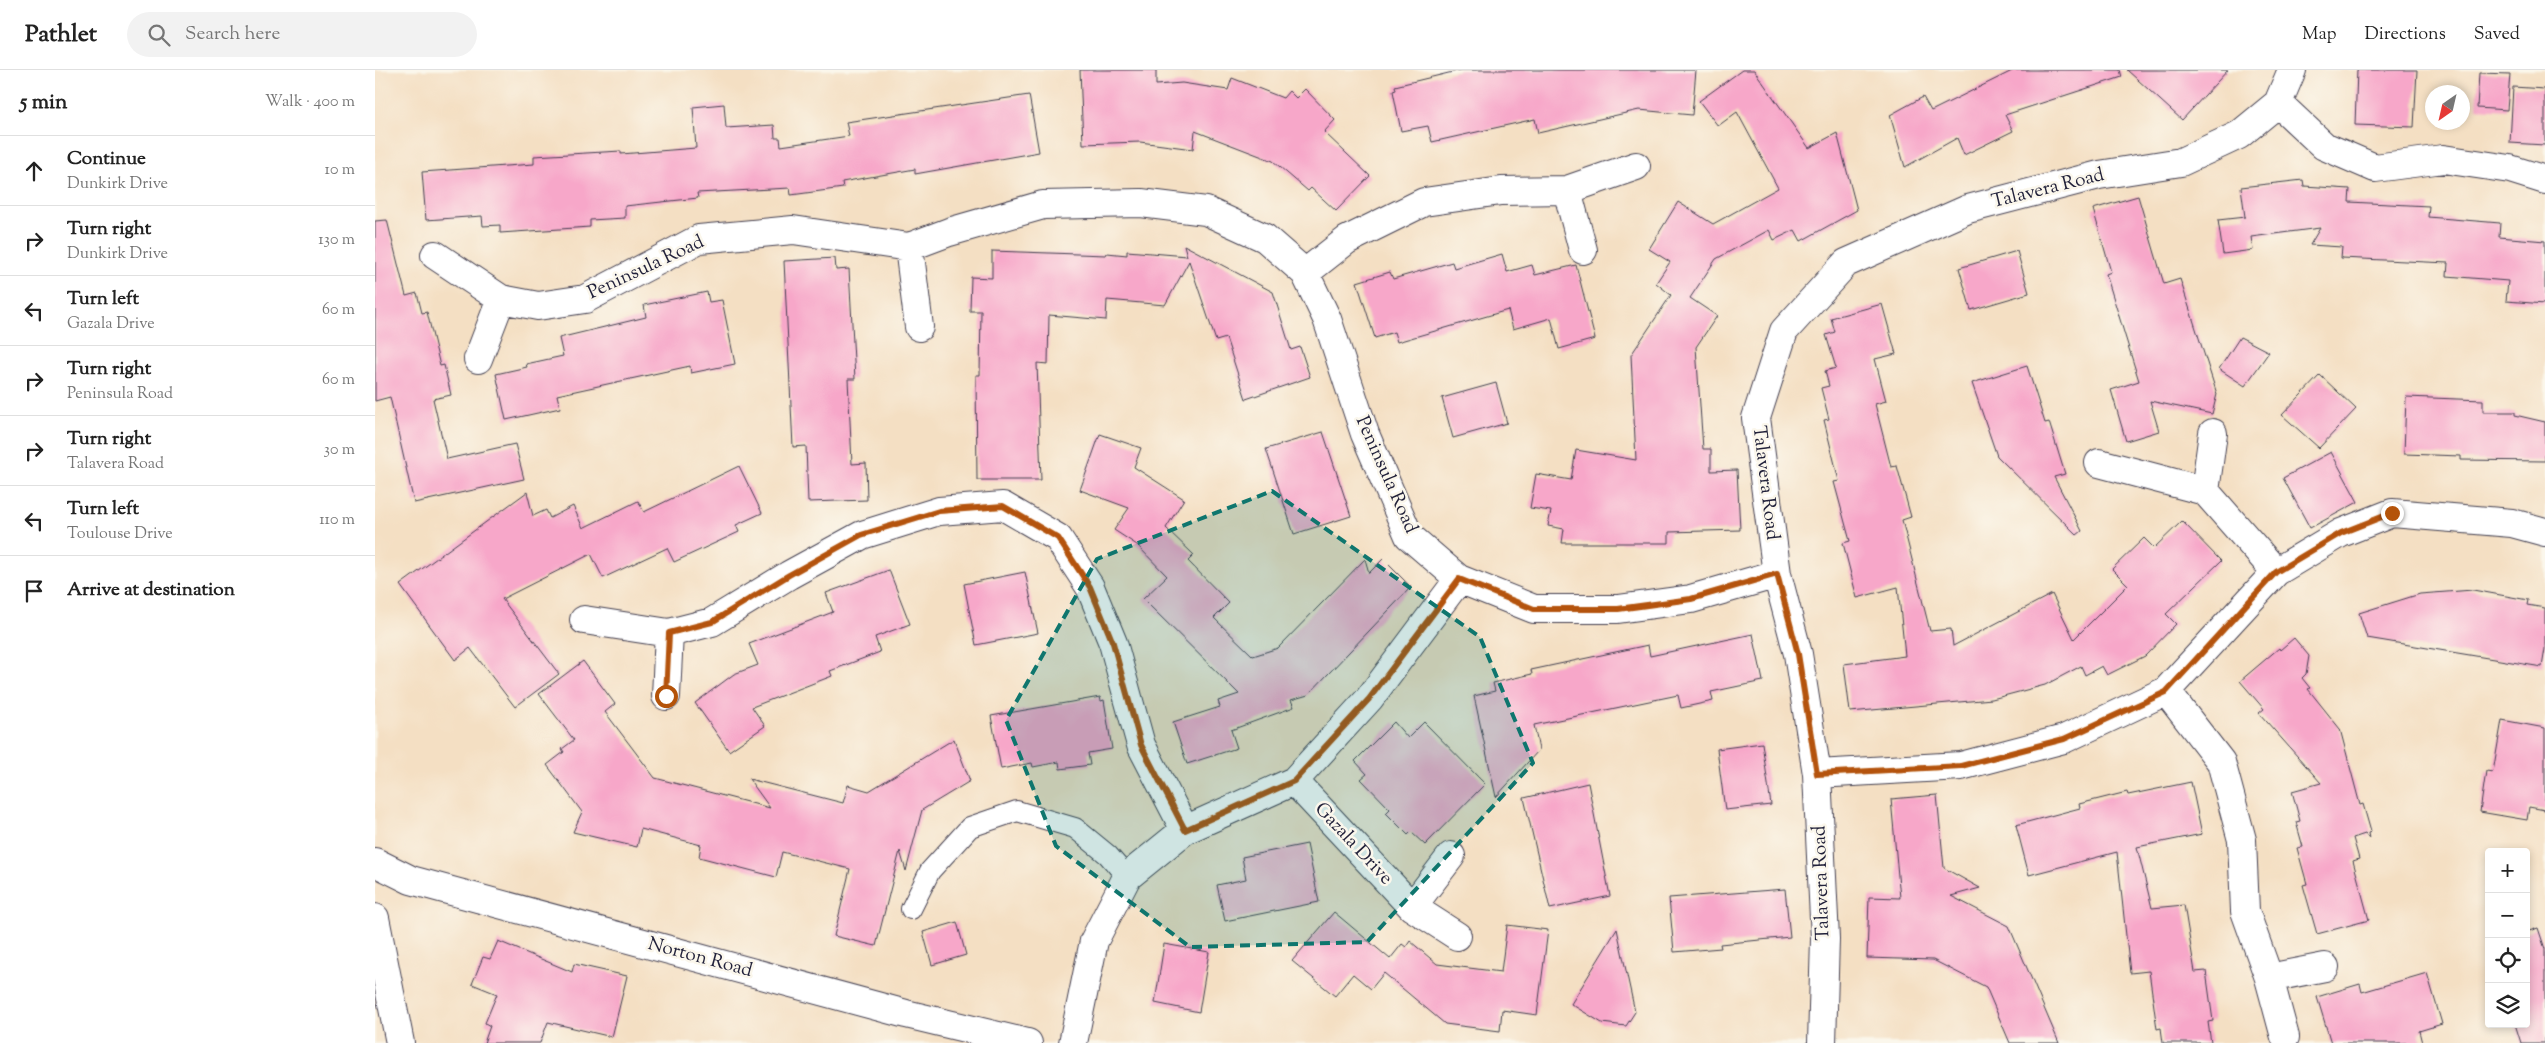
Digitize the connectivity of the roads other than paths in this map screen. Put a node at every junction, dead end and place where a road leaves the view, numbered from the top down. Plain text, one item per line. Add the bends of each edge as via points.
1 (2292, 70) edge
2 (2278, 103) junction
3 (1636, 166) dead end
4 (2545, 180) edge
5 (1567, 190) junction
6 (909, 247) junction
7 (1583, 250) dead end
8 (435, 255) dead end
9 (1305, 273) junction
10 (501, 299) junction
11 (919, 327) dead end
12 (478, 359) dead end
13 (2213, 433) dead end
14 (2099, 463) dead end
15 (2205, 491) junction
16 (2545, 532) edge
17 (2276, 572) junction
18 (1777, 574) junction
19 (1459, 579) junction
20 (584, 620) dead end
21 (669, 633) junction
22 (2166, 692) junction
23 (666, 696) dead end
24 (1817, 774) junction
25 (1294, 781) junction
26 (1185, 830) junction
27 (1451, 856) dead end
28 (375, 862) edge
29 (1127, 877) junction
30 (1412, 907) junction
31 (911, 909) dead end
32 (375, 918) edge
33 (1457, 936) dead end
34 (2325, 967) dead end
35 (2269, 978) junction
36 (2285, 1037) dead end
37 (399, 1043) edge
38 (1029, 1043) edge
39 (1073, 1043) edge
40 (1822, 1043) edge

1 - 2 street, Talavera Road
2 - 4 street via 2324,146 2375,168 2443,159 2510,169
2 - 18 street, Talavera Road via 2239,135 2181,162 2099,175 1968,209 1846,263 1784,331 1756,418
3 - 5 street
5 - 7 street
5 - 9 street via 1501,191 1424,202 1347,240
6 - 9 street, Peninsula Road via 1043,205 1141,203 1206,211 1265,238
6 - 10 street, Peninsula Road via 793,230 699,239 585,299 538,306
6 - 11 street
8 - 10 street, Peninsula Road
9 - 19 street, Peninsula Road via 1327,319 1365,434 1409,536
10 - 12 street
13 - 15 street
14 - 15 street
15 - 17 street
16 - 17 street via 2512,522 2392,513 2341,533
17 - 22 street
18 - 19 street, Peninsula Road via 1691,599 1618,609 1534,609
18 - 24 street, Talavera Road via 1798,654
19 - 25 street via 1369,699
20 - 21 street
21 - 23 street
21 - 26 street via 712,622 861,535 939,511 1003,506 1058,538 1090,587 1113,643 1141,745
22 - 24 street via 2064,739 1961,766
22 - 35 street via 2221,762 2242,840 2245,911
24 - 40 street, Talavera Road via 1825,939
25 - 26 street
25 - 30 street, Gazala Drive
26 - 29 street
27 - 30 street
28 - 38 street, Norton Road via 411,880 897,1012
29 - 31 lane via 1075,828 1017,811 970,827 930,871
29 - 39 street via 1094,941
30 - 33 street, Gazala Drive
32 - 37 street
34 - 35 street
35 - 36 street

